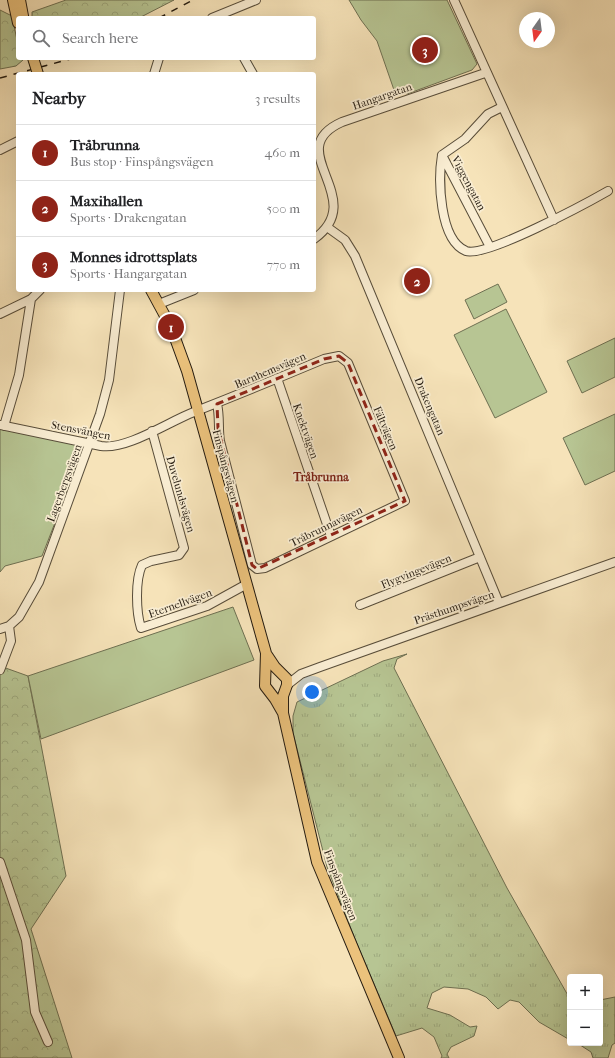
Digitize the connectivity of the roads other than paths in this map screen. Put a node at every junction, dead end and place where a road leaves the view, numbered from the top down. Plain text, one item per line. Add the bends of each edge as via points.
1 (13, 0) edge
2 (20, 0) edge
3 (256, 0) edge
4 (454, 0) edge
5 (16, 16) edge
6 (23, 16) edge
7 (221, 16) edge
8 (30, 60) edge
9 (31, 60) edge
10 (158, 60) edge
11 (245, 60) edge
12 (33, 72) edge
13 (37, 72) edge
14 (155, 72) edge
15 (252, 72) edge
16 (485, 73) junction
17 (502, 107) junction
18 (16, 142) edge
19 (0, 150) edge
20 (442, 155) junction
21 (608, 191) dead end
22 (554, 220) junction
23 (327, 227) junction
24 (316, 237) edge
25 (490, 247) junction
26 (38, 292) edge
27 (120, 292) edge
28 (152, 292) edge
29 (189, 292) edge
30 (31, 299) junction
31 (159, 304) junction
32 (0, 314) edge
33 (348, 364) joint
34 (277, 378) junction
35 (217, 404) junction
36 (199, 410) junction
37 (2, 425) edge
38 (152, 431) junction
39 (90, 444) junction
40 (405, 501) joint
41 (331, 536) junction
42 (480, 557) junction
43 (615, 562) edge
44 (247, 584) junction
45 (499, 603) junction
46 (360, 605) dead end
47 (9, 626) junction
48 (141, 628) joint
49 (0, 629) edge
50 (266, 653) junction
51 (0, 670) edge
52 (281, 673) junction
53 (301, 674) junction
54 (266, 677) junction
55 (286, 688) junction
56 (270, 693) junction
57 (283, 714) junction
58 (0, 862) edge
59 (48, 1042) dead end
60 (399, 1058) edge

1 - 5 main road
2 - 6 main road
3 - 7 street
4 - 16 street
8 - 12 main road
9 - 13 main road, bridge
10 - 14 street
11 - 15 street
16 - 17 street
16 - 23 street, Hangargatan via 342,122 327,131 319,145 318,156 334,198 334,211
17 - 20 street, Viggengatan via 488,114 465,139
17 - 22 street
18 - 19 street
20 - 25 street, Viggengatan
20 - 25 street via 441,208 447,228 459,246 466,251 481,251
21 - 22 street
22 - 25 street
23 - 24 street, Hangargatan
23 - 42 street, Drakengatan via 345,240 355,256
26 - 30 street
27 - 39 street, Lagerbergsvägen via 109,380
28 - 31 main road, Finspångsvägen
29 - 31 street
30 - 32 street
30 - 37 street via 19,375
31 - 36 main road, Finspångsvägen via 178,344
33 - 34 street, Barnhemsvägen via 339,356 331,357
33 - 40 street, Fältvägen
34 - 35 street, Barnhemsvägen
34 - 41 street, Knektvägen
35 - 36 street, Barnhemsvägen
35 - 41 street, Tråbrunnavägen via 220,414 220,442 252,565 257,569 265,568
36 - 38 street, Stensvängen
36 - 44 main road, Finspångsvägen
37 - 39 street, Stensvängen
38 - 39 street, Stensvängen via 118,447
38 - 48 street, Duvelundsvägen via 184,548 179,555 142,565 138,606
39 - 47 street, Lagerbergsvägen via 39,582 23,612
40 - 41 street, Tråbrunnavägen
42 - 45 street, Drakengatan
42 - 46 street, Flygvingevägen
43 - 45 street, Prästhumpsvägen
44 - 48 street, Eternellvägen via 207,606
44 - 50 main road, Finspångsvägen
45 - 53 street, Prästhumpsvägen
47 - 49 street
47 - 51 street via 11,641
50 - 52 main road, Finspångsvägen
50 - 54 main road, Finspångsvägen
52 - 53 street, Prästhumpsvägen
52 - 54 main road via 273,672
52 - 55 main road, Finspångsvägen via 287,679
53 - 55 street, Prästhumpsvägen
54 - 56 main road, Finspångsvägen via 265,686
55 - 56 main road via 279,694
55 - 57 main road, Finspångsvägen
56 - 57 main road, Finspångsvägen
57 - 60 main road, Finspångsvägen via 317,862
58 - 59 street via 26,940 35,1012

